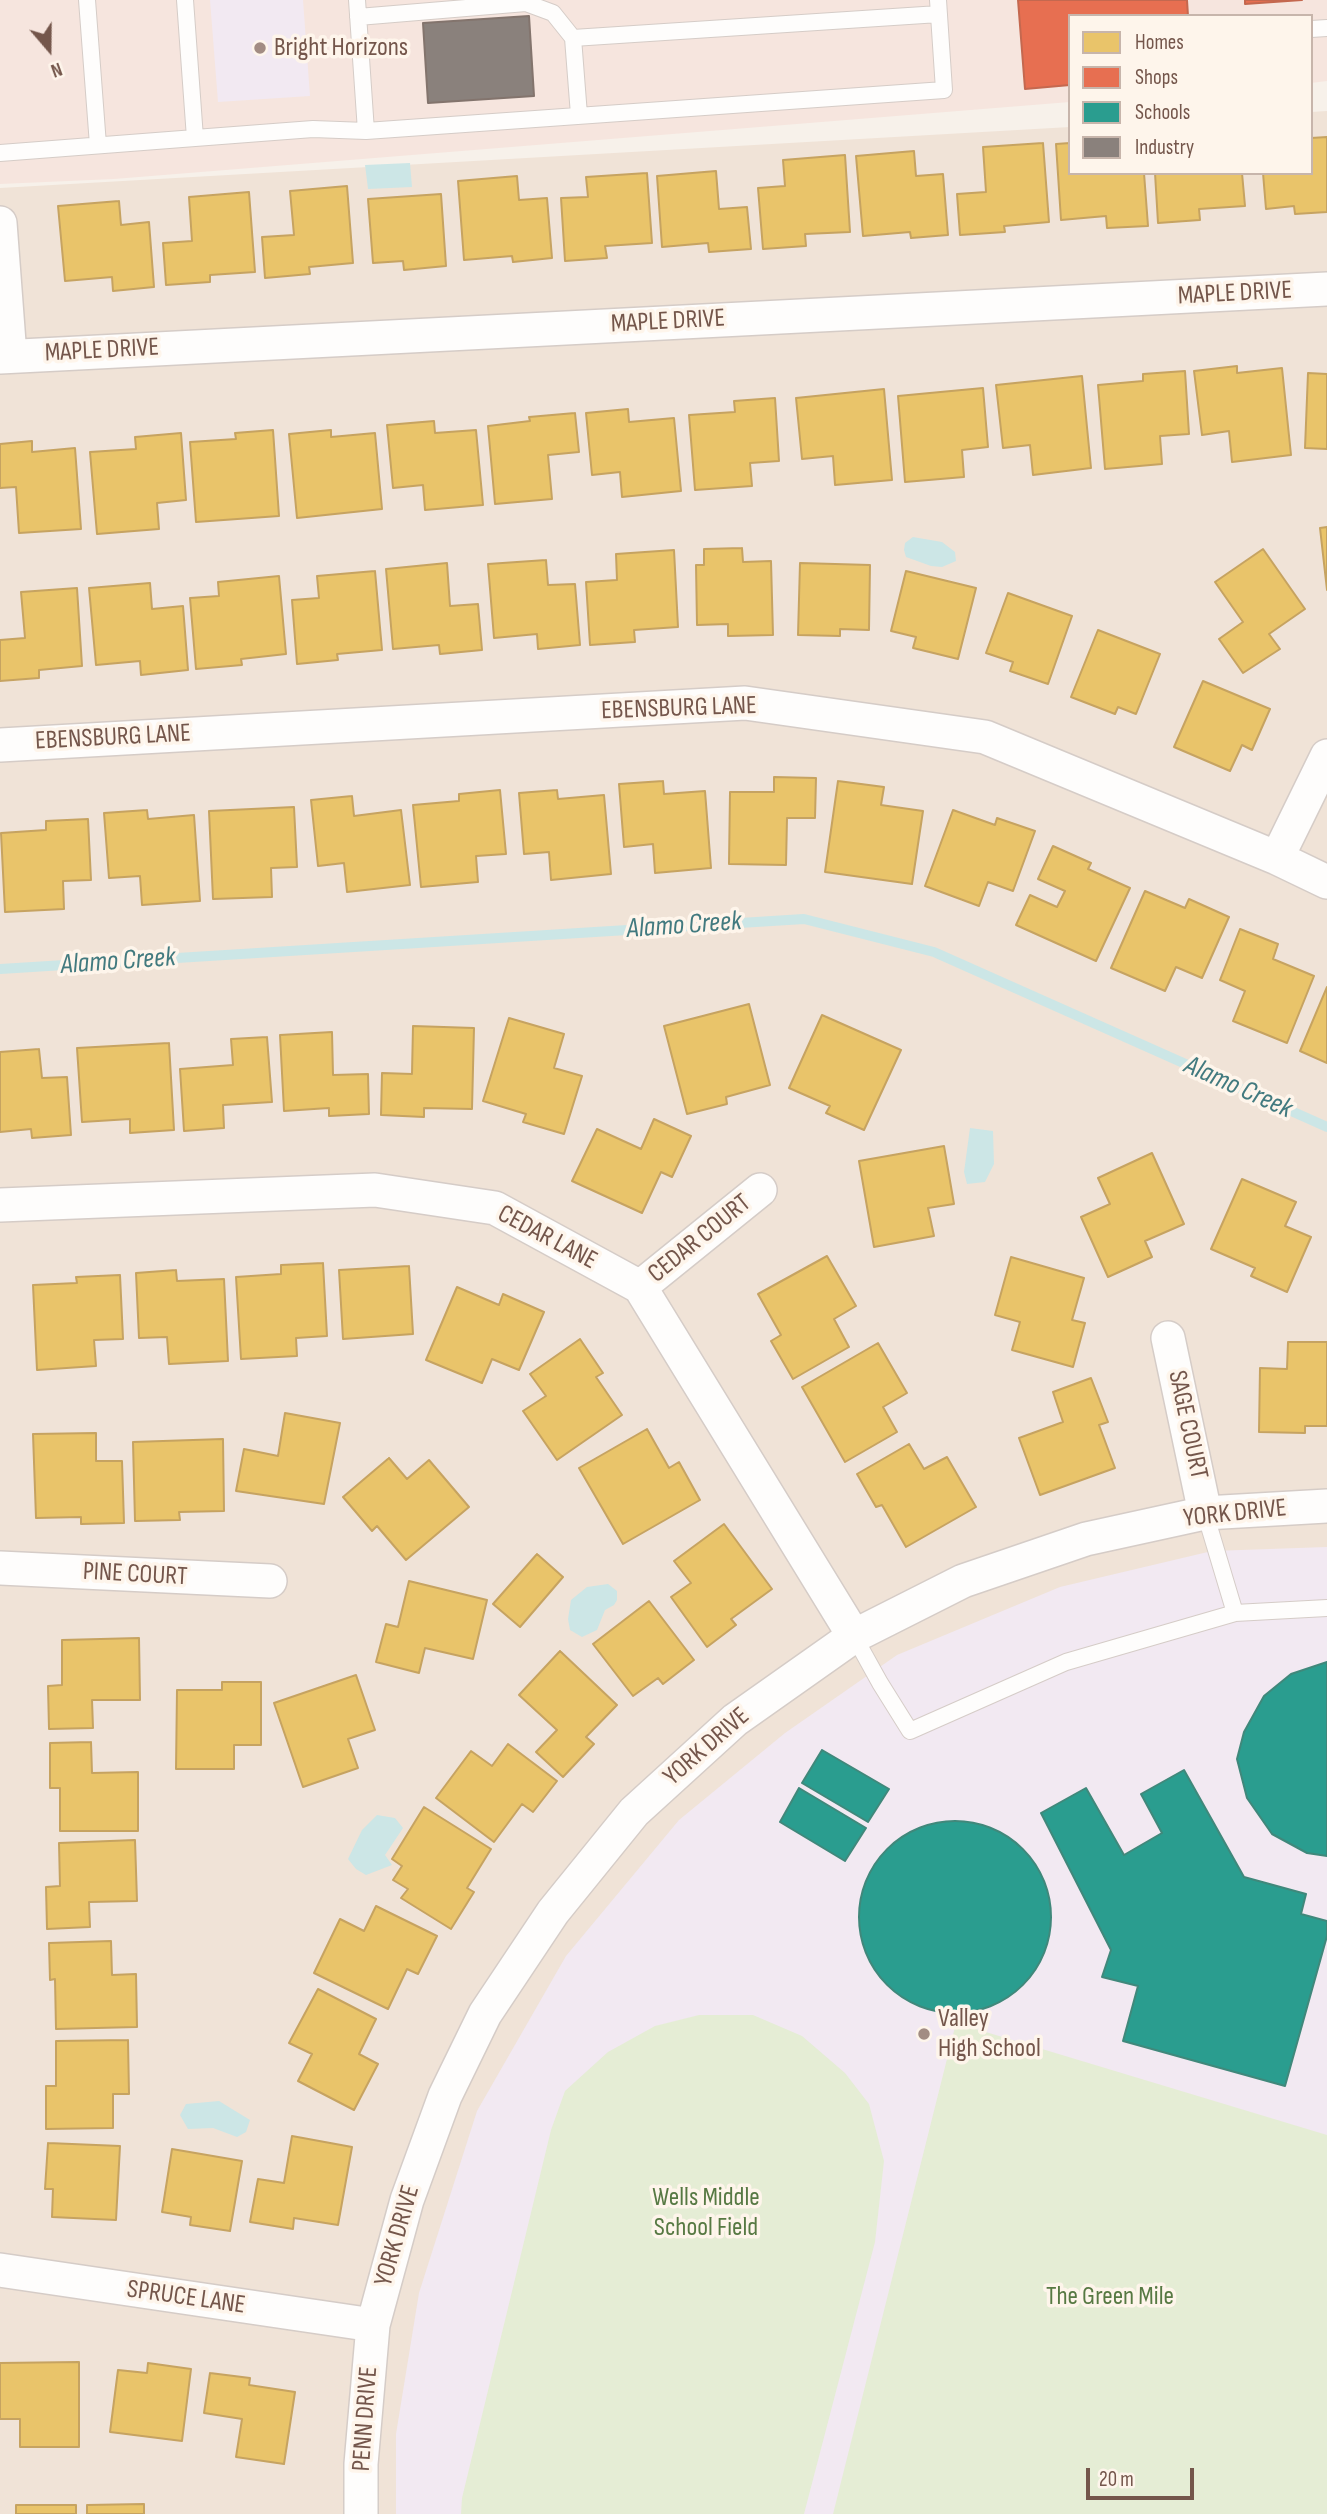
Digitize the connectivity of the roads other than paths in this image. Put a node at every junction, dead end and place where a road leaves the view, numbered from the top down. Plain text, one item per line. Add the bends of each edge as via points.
1 (87, 0) edge
2 (185, 0) edge
3 (939, 7) edge
4 (358, 8) edge
5 (572, 38) junction
6 (579, 115) junction
7 (366, 131) junction
8 (195, 138) junction
9 (97, 145) junction
10 (0, 153) edge
11 (0, 223) edge
12 (1327, 289) edge
13 (5, 356) edge
14 (0, 745) edge
15 (1327, 756) edge
16 (1276, 858) junction
17 (1327, 881) edge
18 (760, 1190) dead end
19 (0, 1205) edge
20 (640, 1287) junction
21 (1168, 1338) dead end
22 (1327, 1506) edge
23 (1205, 1513) junction
24 (0, 1568) edge
25 (270, 1581) dead end
26 (1327, 1608) edge
27 (1236, 1613) junction
28 (854, 1636) junction
29 (0, 2270) edge
30 (373, 2325) junction
31 (361, 2514) edge

1 - 9 lane
2 - 8 lane
3 - 5 lane
3 - 6 lane via 944,90
4 - 5 lane via 526,3 553,13
4 - 7 lane
5 - 6 lane
6 - 7 lane
7 - 8 lane via 313,129
8 - 9 lane
9 - 10 lane
11 - 13 street
12 - 13 street, MAPLE DRIVE
14 - 16 street, EBENSBURG LANE via 745,703 985,737
15 - 16 street
16 - 17 street, EBENSBURG LANE
18 - 20 street, CEDAR COURT
19 - 20 street, CEDAR LANE via 375,1190 495,1208
20 - 28 street, CEDAR LANE
21 - 23 street, SAGE COURT
22 - 23 street, YORK DRIVE
23 - 27 lane
23 - 28 street, YORK DRIVE via 1086,1539 963,1581
24 - 25 street, PINE COURT
26 - 27 lane
27 - 28 lane via 1066,1662 910,1731
28 - 30 street, YORK DRIVE via 735,1720 634,1812 554,1912 485,2014 445,2096 407,2200
29 - 30 street, SPRUCE LANE
30 - 31 street, PENN DRIVE

